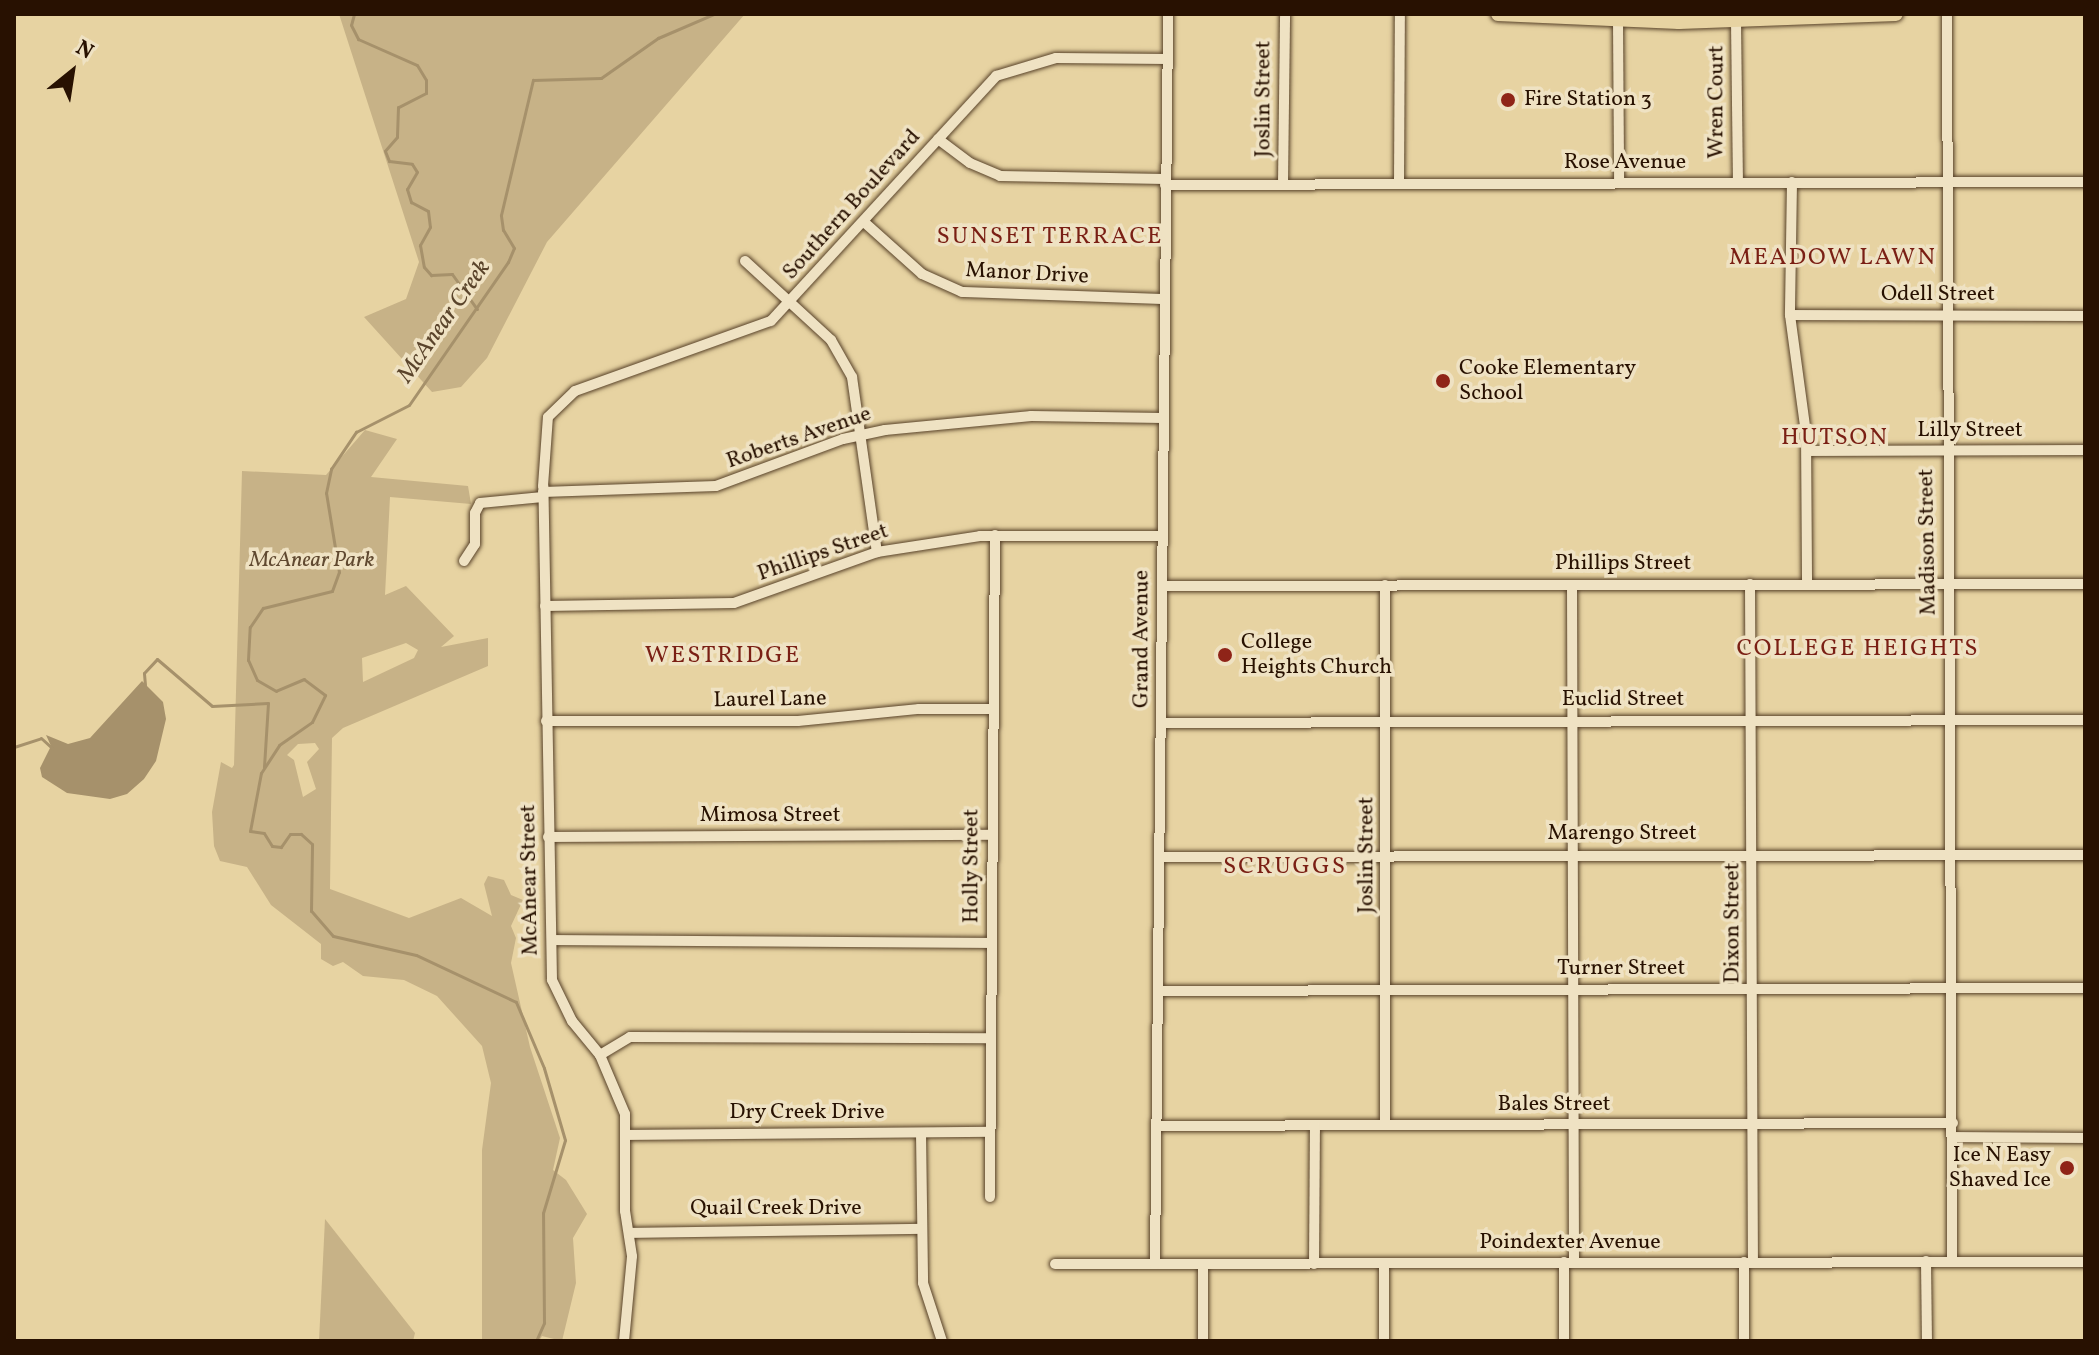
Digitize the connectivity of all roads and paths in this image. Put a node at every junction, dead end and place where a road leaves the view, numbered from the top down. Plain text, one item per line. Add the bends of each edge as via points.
1 (1168, 14) edge
2 (1285, 14) edge
3 (1400, 14) edge
4 (1498, 14) edge
5 (1506, 14) edge
6 (1896, 14) edge
7 (1947, 14) edge
8 (1736, 21) junction
9 (1618, 22) junction
10 (1168, 59) junction
11 (938, 139) junction
12 (1946, 180) junction
13 (1165, 182) junction
14 (1738, 182) junction
15 (1792, 182) junction
16 (2085, 182) edge
17 (1399, 183) junction
18 (1619, 183) junction
19 (1283, 184) junction
20 (864, 222) junction
21 (745, 261) dead end
22 (1164, 299) junction
23 (792, 303) junction
24 (1790, 315) junction
25 (1947, 315) junction
26 (2085, 316) edge
27 (559, 402) joint
28 (1163, 418) junction
29 (864, 433) junction
30 (2085, 450) edge
31 (1807, 451) junction
32 (1948, 451) junction
33 (543, 495) junction
34 (995, 535) junction
35 (1162, 536) junction
36 (877, 552) junction
37 (464, 561) dead end
38 (1807, 583) junction
39 (1750, 584) junction
40 (1949, 584) junction
41 (2085, 584) edge
42 (1385, 585) junction
43 (1572, 585) junction
44 (1162, 586) junction
45 (545, 606) junction
46 (993, 709) junction
47 (1950, 719) junction
48 (1572, 720) junction
49 (1752, 720) junction
50 (2085, 720) edge
51 (546, 721) junction
52 (1386, 721) junction
53 (1161, 723) junction
54 (992, 835) junction
55 (548, 837) junction
56 (1573, 854) junction
57 (1753, 854) junction
58 (1951, 854) junction
59 (1388, 855) junction
60 (2085, 855) edge
61 (1159, 857) junction
62 (552, 940) junction
63 (992, 943) junction
64 (1753, 988) junction
65 (2085, 988) edge
66 (1953, 989) junction
67 (1387, 990) junction
68 (1574, 990) junction
69 (1158, 991) junction
70 (991, 1038) junction
71 (600, 1055) junction
72 (1754, 1123) junction
73 (1953, 1123) junction
74 (1385, 1124) junction
75 (1156, 1126) junction
76 (1315, 1126) junction
77 (1573, 1126) junction
78 (990, 1132) junction
79 (921, 1133) junction
80 (625, 1135) junction
81 (1953, 1137) junction
82 (2085, 1138) edge
83 (990, 1197) dead end
84 (922, 1229) junction
85 (629, 1233) junction
86 (1926, 1261) junction
87 (1952, 1261) junction
88 (1569, 1262) junction
89 (1749, 1262) junction
90 (2085, 1262) edge
91 (1055, 1264) dead end
92 (1155, 1264) junction
93 (1203, 1264) junction
94 (1314, 1264) junction
95 (1384, 1264) junction
96 (624, 1341) edge
97 (942, 1341) edge
98 (1203, 1341) edge
99 (1384, 1341) edge
100 (1564, 1341) edge
101 (1744, 1341) edge
102 (1927, 1341) edge

1 - 10 street, Grand Avenue
2 - 19 street, Joslin Street
3 - 17 street
4 - 5 main road
5 - 9 main road
6 - 8 main road
7 - 12 street, Madison Street
8 - 9 main road
8 - 14 street, Wren Court
9 - 18 street
10 - 11 street, Southern Boulevard via 1056,58 1024,63 984,85
10 - 13 street, Grand Avenue
11 - 13 street, Rose Avenue via 970,163 1000,176
11 - 20 street, Southern Boulevard
12 - 15 street, Rose Avenue
12 - 16 street, Rose Avenue
12 - 25 street, Madison Street
13 - 19 street, Rose Avenue
13 - 22 street, Grand Avenue
14 - 15 street, Rose Avenue
14 - 18 street, Rose Avenue
15 - 24 street
17 - 18 street, Rose Avenue
17 - 19 street, Rose Avenue
20 - 22 street, Manor Drive via 922,274 962,292
20 - 23 street, Southern Boulevard
21 - 23 street
22 - 28 street, Grand Avenue
23 - 27 street, Southern Boulevard via 761,326 583,387
23 - 29 street via 844,361 858,394
24 - 25 street, Odell Street
24 - 31 street
25 - 26 street, Odell Street
25 - 32 street, Madison Street
27 - 33 street, McAnear Street via 544,428
28 - 29 street, Roberts Avenue via 1019,417
28 - 35 street, Grand Avenue
29 - 33 street, Roberts Avenue via 716,486
29 - 36 street
30 - 32 street, Lilly Street
31 - 32 street, Lilly Street
31 - 38 street
32 - 40 street, Madison Street
33 - 37 street, Roberts Avenue via 480,503 475,544
33 - 45 street, McAnear Street
34 - 35 street, Phillips Street
34 - 36 street, Phillips Street
34 - 46 street, Holly Street
35 - 44 street, Grand Avenue
36 - 45 street, Phillips Street via 734,603
38 - 39 street, Phillips Street
38 - 40 street, Phillips Street
39 - 43 street, Phillips Street
39 - 49 street, Dixon Street
40 - 41 street, Phillips Street
40 - 47 street, Madison Street
42 - 43 street, Phillips Street
42 - 44 street, Phillips Street
42 - 52 street, Joslin Street
43 - 48 street
44 - 53 street, Grand Avenue
45 - 51 street, McAnear Street
46 - 51 street, Laurel Lane via 919,709 798,721
46 - 54 street, Holly Street
47 - 49 street, Euclid Street
47 - 50 street, Euclid Street
47 - 58 street, Madison Street
48 - 49 street, Euclid Street
48 - 52 street, Euclid Street
48 - 56 street
49 - 57 street, Dixon Street
51 - 55 street, McAnear Street
52 - 53 street, Euclid Street
52 - 59 street, Joslin Street
53 - 61 street, Grand Avenue
54 - 55 street, Mimosa Street
54 - 63 street, Holly Street
55 - 62 street, McAnear Street
56 - 57 street, Marengo Street
56 - 59 street, Marengo Street
56 - 68 street
57 - 58 street, Marengo Street
57 - 64 street, Dixon Street
58 - 60 street, Marengo Street
58 - 66 street, Madison Street
59 - 61 street, Marengo Street
59 - 67 street, Joslin Street
61 - 69 street, Grand Avenue
62 - 63 street
62 - 71 street, McAnear Street via 552,980 572,1021
63 - 70 street, Holly Street
64 - 66 street, Turner Street
64 - 68 street, Turner Street
64 - 72 street, Dixon Street
65 - 66 street, Turner Street
66 - 73 street, Madison Street
67 - 68 street, Turner Street
67 - 69 street, Turner Street
67 - 74 street, Joslin Street
68 - 77 street
69 - 75 street, Grand Avenue
70 - 71 street via 630,1037
70 - 78 street, Holly Street
71 - 80 street, McAnear Street via 625,1114
72 - 73 street, Bales Street
72 - 77 street, Bales Street
72 - 89 street, Dixon Street
73 - 81 street, Madison Street
74 - 76 street, Bales Street
74 - 77 street, Bales Street
75 - 76 street, Bales Street
75 - 92 street, Grand Avenue
76 - 94 street
77 - 88 street
78 - 79 street, Dry Creek Drive
78 - 83 street, Holly Street
79 - 80 street, Dry Creek Drive
79 - 84 street
80 - 85 street, McAnear Street
81 - 82 street
81 - 87 street, Madison Street
84 - 85 street, Quail Creek Drive
84 - 97 street via 925,1294
85 - 96 street, McAnear Street
86 - 87 street, Poindexter Avenue
86 - 89 street, Poindexter Avenue
86 - 102 street
87 - 90 street, Poindexter Avenue
88 - 89 street, Poindexter Avenue
88 - 95 street, Poindexter Avenue
88 - 100 street
89 - 101 street, Dixon Street
91 - 92 street, Poindexter Avenue
92 - 93 street, Poindexter Avenue
93 - 94 street, Poindexter Avenue
93 - 98 street
94 - 95 street, Poindexter Avenue
95 - 99 street

